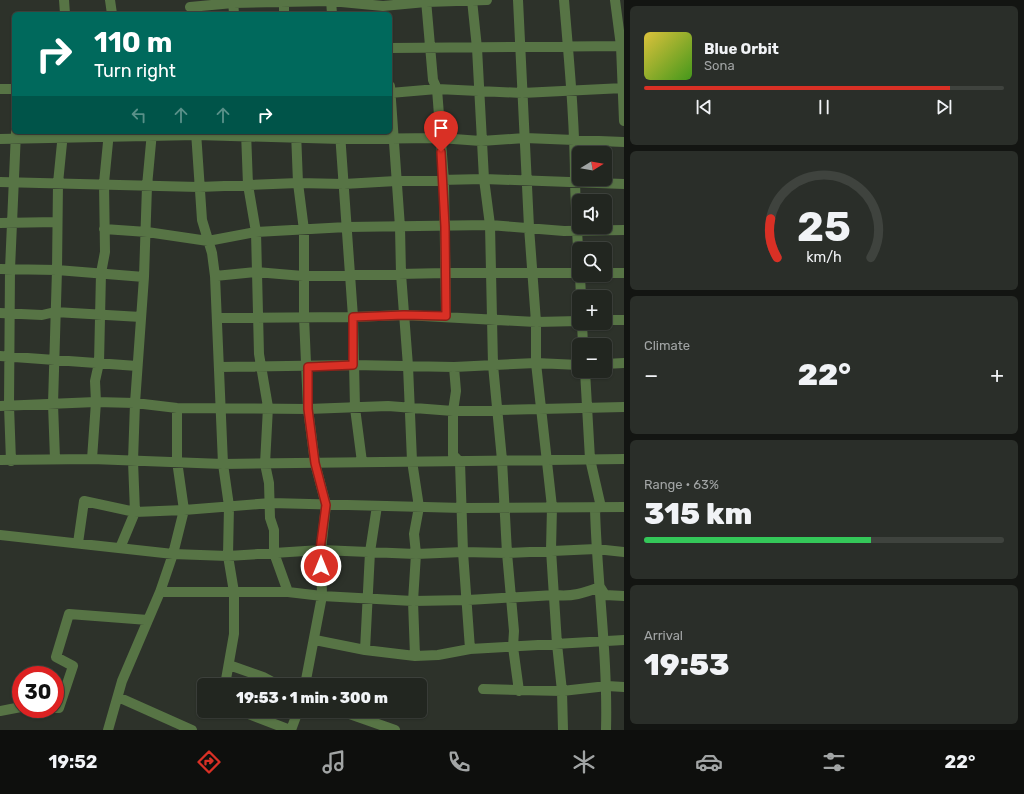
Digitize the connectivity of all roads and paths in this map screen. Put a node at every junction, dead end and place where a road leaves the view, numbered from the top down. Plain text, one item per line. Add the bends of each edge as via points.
1 (64, 0) edge
2 (110, 0) edge
3 (472, 0) edge
4 (487, 0) edge
5 (518, 0) edge
6 (564, 0) edge
7 (615, 0) edge
8 (233, 1) edge
9 (331, 1) edge
10 (426, 1) edge
11 (284, 2) edge
12 (190, 7) edge
13 (383, 7) edge
14 (65, 12) edge
15 (112, 12) edge
16 (234, 12) edge
17 (332, 12) edge
18 (520, 46) junction
19 (623, 46) edge
20 (430, 47) junction
21 (568, 47) junction
22 (392, 48) edge
23 (477, 48) junction
24 (623, 88) edge
25 (0, 89) edge
26 (12, 89) edge
27 (437, 90) junction
28 (570, 90) junction
29 (392, 91) edge
30 (478, 92) junction
31 (522, 93) junction
32 (624, 121) edge
33 (392, 122) edge
34 (152, 134) edge
35 (196, 134) edge
36 (246, 134) edge
37 (296, 134) edge
38 (63, 135) edge
39 (108, 135) edge
40 (340, 135) edge
41 (16, 136) edge
42 (393, 138) junction
43 (440, 138) junction
44 (524, 138) junction
45 (0, 139) edge
46 (573, 140) junction
47 (481, 141) junction
48 (624, 142) edge
49 (573, 146) edge
50 (484, 179) junction
51 (396, 181) junction
52 (444, 181) junction
53 (0, 182) edge
54 (13, 182) junction
55 (527, 182) junction
56 (58, 183) junction
57 (104, 183) junction
58 (298, 183) junction
59 (572, 183) edge
60 (344, 184) junction
61 (612, 184) edge
62 (624, 184) edge
63 (248, 185) junction
64 (147, 186) junction
65 (199, 187) junction
66 (57, 222) junction
67 (0, 223) edge
68 (12, 223) junction
69 (490, 225) junction
70 (400, 226) junction
71 (347, 227) junction
72 (445, 227) junction
73 (529, 227) junction
74 (104, 229) junction
75 (304, 230) junction
76 (612, 230) edge
77 (624, 230) edge
78 (572, 231) edge
79 (147, 232) junction
80 (256, 232) junction
81 (208, 241) junction
82 (5, 269) edge
83 (57, 270) junction
84 (256, 272) junction
85 (101, 273) junction
86 (446, 273) junction
87 (532, 273) junction
88 (612, 273) edge
89 (624, 273) edge
90 (401, 274) junction
91 (490, 274) junction
92 (572, 274) edge
93 (350, 275) junction
94 (215, 276) junction
95 (303, 276) junction
96 (144, 277) junction
97 (56, 312) junction
98 (5, 314) edge
99 (100, 314) junction
100 (404, 315) junction
101 (304, 316) junction
102 (446, 316) junction
103 (141, 317) junction
104 (353, 317) junction
105 (218, 318) junction
106 (258, 318) junction
107 (492, 319) junction
108 (612, 320) edge
109 (624, 320) edge
110 (572, 321) edge
111 (536, 322) junction
112 (4, 356) edge
113 (54, 359) junction
114 (99, 363) junction
115 (536, 363) junction
116 (624, 363) edge
117 (612, 364) edge
118 (353, 365) junction
119 (493, 365) junction
120 (572, 365) edge
121 (138, 366) junction
122 (408, 366) junction
123 (219, 367) junction
124 (261, 367) junction
125 (308, 367) junction
126 (454, 367) junction
127 (585, 378) edge
128 (96, 402) junction
129 (135, 403) junction
130 (53, 404) junction
131 (4, 406) edge
132 (268, 407) junction
133 (177, 408) junction
134 (220, 408) junction
135 (355, 408) junction
136 (587, 408) junction
137 (624, 408) edge
138 (308, 409) junction
139 (410, 409) junction
140 (498, 409) junction
141 (541, 410) junction
142 (453, 411) junction
143 (55, 459) junction
144 (92, 459) junction
145 (590, 459) junction
146 (624, 459) edge
147 (0, 460) edge
148 (502, 460) junction
149 (546, 460) junction
150 (11, 461) junction
151 (133, 461) junction
152 (412, 461) junction
153 (177, 462) junction
154 (362, 462) junction
155 (460, 462) junction
156 (315, 463) junction
157 (223, 464) junction
158 (265, 464) junction
159 (271, 503) junction
160 (326, 505) junction
161 (229, 506) junction
162 (377, 506) junction
163 (419, 507) junction
164 (552, 507) junction
165 (601, 507) junction
166 (624, 507) edge
167 (463, 508) junction
168 (505, 508) junction
169 (184, 510) junction
170 (135, 512) junction
171 (0, 535) edge
172 (78, 544) junction
173 (120, 548) junction
174 (596, 549) junction
175 (320, 550) junction
176 (551, 550) junction
177 (370, 552) junction
178 (463, 552) junction
179 (624, 552) edge
180 (274, 553) junction
181 (507, 553) junction
182 (173, 554) junction
183 (416, 554) junction
184 (228, 556) junction
185 (600, 587) junction
186 (160, 592) junction
187 (234, 592) junction
188 (288, 592) junction
189 (554, 595) junction
190 (322, 596) junction
191 (624, 596) edge
192 (512, 597) junction
193 (366, 599) junction
194 (468, 600) junction
195 (413, 601) junction
196 (148, 620) junction
197 (315, 640) junction
198 (624, 640) edge
199 (603, 641) junction
200 (557, 644) junction
201 (513, 646) junction
202 (470, 648) junction
203 (365, 650) junction
204 (415, 656) junction
205 (229, 665) junction
206 (226, 678) edge
207 (265, 678) edge
208 (307, 678) edge
209 (608, 686) junction
210 (624, 686) edge
211 (483, 689) dead end
212 (519, 691) junction
213 (562, 691) junction
214 (64, 693) edge
215 (118, 698) junction
216 (12, 709) edge
217 (0, 711) edge
218 (259, 718) edge
219 (295, 718) edge
220 (360, 718) edge
221 (108, 730) edge
222 (192, 730) edge
223 (290, 730) edge
224 (394, 730) edge
225 (563, 730) edge
226 (606, 730) edge

1 - 14 street
2 - 15 street
3 - 4 street
3 - 10 street
3 - 23 street
5 - 18 street
6 - 21 street
7 - 19 street
8 - 11 street
8 - 12 street
8 - 16 street
9 - 11 street
9 - 13 street
9 - 17 street
10 - 13 street
10 - 20 street
18 - 21 street
18 - 23 street
18 - 31 street
19 - 21 street
19 - 24 street
20 - 22 street
20 - 23 street
20 - 27 street via 432,80
21 - 28 street
23 - 30 street
24 - 28 street
24 - 32 street
25 - 26 street
27 - 29 street
27 - 30 street
27 - 43 street
28 - 31 street
28 - 46 street
30 - 31 street
30 - 47 street
31 - 44 street
33 - 42 street
34 - 35 street
34 - 39 street
34 - 64 street
35 - 36 street
35 - 65 street
36 - 37 street
36 - 63 street
37 - 40 street
37 - 58 street
38 - 39 street
38 - 41 street
38 - 56 street
39 - 57 street
40 - 42 street
40 - 60 street
41 - 45 street
41 - 54 street
42 - 43 street
42 - 51 street
43 - 47 street
43 - 52 street
44 - 46 street
44 - 47 street
44 - 55 street
46 - 48 street
46 - 49 street
47 - 50 street
50 - 52 street
50 - 55 street
50 - 69 street
51 - 52 street
51 - 60 street
51 - 70 street
52 - 72 street
53 - 54 street
54 - 56 street
54 - 68 street
55 - 59 street
55 - 73 street
56 - 57 street
56 - 66 street
57 - 64 street
57 - 74 street
58 - 60 street
58 - 63 street
58 - 75 street
60 - 71 street
61 - 62 street
63 - 65 street
63 - 80 street
64 - 65 street
64 - 79 street
65 - 81 street via 202,220
66 - 68 street
66 - 83 street
67 - 68 street
68 - 82 street
69 - 72 street
69 - 73 street
69 - 91 street
70 - 71 street
70 - 72 street
70 - 90 street
71 - 75 street
71 - 93 street
72 - 86 street
73 - 78 street
73 - 87 street
74 - 79 street
74 - 85 street via 105,252
75 - 80 street
75 - 95 street
76 - 77 street
79 - 81 street
79 - 96 street
80 - 81 street
80 - 84 street
81 - 94 street
82 - 83 street
82 - 98 street
83 - 85 street
83 - 97 street
84 - 94 street
84 - 95 street
84 - 106 street
85 - 96 street
85 - 99 street
86 - 90 street
86 - 91 street
86 - 102 street
87 - 91 street
87 - 92 street
87 - 111 street
88 - 89 street
90 - 93 street
90 - 100 street
91 - 107 street
93 - 95 street
93 - 104 street
94 - 105 street
95 - 101 street
96 - 103 street
97 - 98 street via 42,315
97 - 99 street
97 - 113 street
98 - 112 street
99 - 103 street
99 - 114 street
100 - 102 street
100 - 104 street
100 - 122 street
101 - 104 street
101 - 106 street
101 - 125 street
102 - 107 street
103 - 121 street
104 - 118 street
105 - 106 street
105 - 123 street
106 - 124 street
107 - 111 street
107 - 119 street
108 - 109 street
110 - 111 street
111 - 115 street
112 - 113 street
112 - 131 street
113 - 114 street
113 - 130 street
114 - 121 street
114 - 128 street via 95,381
115 - 119 street
115 - 120 street
115 - 141 street
116 - 117 street
118 - 122 street
118 - 125 street
118 - 135 street
119 - 126 street
119 - 140 street
121 - 129 street
122 - 126 street
122 - 139 street
123 - 124 street
123 - 134 street
124 - 125 street
124 - 132 street
125 - 138 street
126 - 142 street via 456,391
127 - 136 street
128 - 129 street
128 - 130 street
128 - 144 street
129 - 133 street
129 - 151 street
130 - 131 street
130 - 143 street
131 - 150 street
132 - 134 street
132 - 138 street
132 - 158 street
133 - 134 street
133 - 153 street
134 - 157 street
135 - 138 street
135 - 139 street via 388,406
135 - 154 street
136 - 137 street
136 - 141 street
136 - 145 street
138 - 156 street
139 - 142 street
139 - 152 street
140 - 141 street
140 - 142 street
140 - 148 street
141 - 149 street
142 - 155 street via 453,455
143 - 144 street
143 - 150 street
144 - 151 street
145 - 146 street
145 - 149 street
145 - 165 street
147 - 150 street
148 - 149 street
148 - 155 street
148 - 168 street
149 - 164 street
151 - 153 street
151 - 170 street
152 - 154 street
152 - 155 street
152 - 163 street
153 - 157 street
153 - 169 street
154 - 156 street
155 - 167 street
156 - 158 street
156 - 160 street
157 - 158 street
157 - 161 street
158 - 159 street
159 - 160 street
159 - 161 street
159 - 180 street
160 - 162 street
160 - 175 street
161 - 169 street
161 - 184 street
162 - 163 street
162 - 177 street
163 - 167 street
163 - 183 street via 414,534
164 - 165 street
164 - 168 street
164 - 176 street
165 - 166 street
165 - 174 street via 595,509
167 - 168 street
167 - 178 street
168 - 181 street
169 - 170 street
169 - 182 street
170 - 172 street via 84,501
170 - 173 street
171 - 172 street
172 - 173 street
173 - 182 street
174 - 176 street
174 - 179 street
174 - 185 street
175 - 177 street
175 - 180 street
175 - 190 street
176 - 181 street
176 - 189 street
177 - 183 street
177 - 193 street
178 - 181 street
178 - 183 street
178 - 194 street
180 - 184 street
180 - 188 street
181 - 192 street
182 - 184 street
182 - 186 street
183 - 195 street
184 - 187 street
185 - 189 street via 578,595
185 - 191 street via 605,595
185 - 199 street
186 - 187 street
186 - 196 street
187 - 188 street
187 - 205 street via 234,634
188 - 190 street
189 - 192 street
189 - 200 street
190 - 193 street
190 - 197 street
192 - 194 street
192 - 201 street
193 - 195 street
193 - 203 street
194 - 195 street
194 - 202 street
195 - 204 street
196 - 214 street via 69,614 56,657 73,666
196 - 215 street via 122,681
197 - 203 street
197 - 208 street
198 - 199 street
199 - 200 street
199 - 209 street
200 - 201 street
200 - 213 street
201 - 202 street
201 - 212 street
202 - 204 street via 438,655
203 - 204 street
205 - 206 street
205 - 207 street
209 - 210 street
209 - 213 street
209 - 226 street
211 - 212 street
212 - 213 street
213 - 225 street
215 - 221 street
215 - 222 street
216 - 217 street
218 - 223 street
219 - 223 street
220 - 224 street

